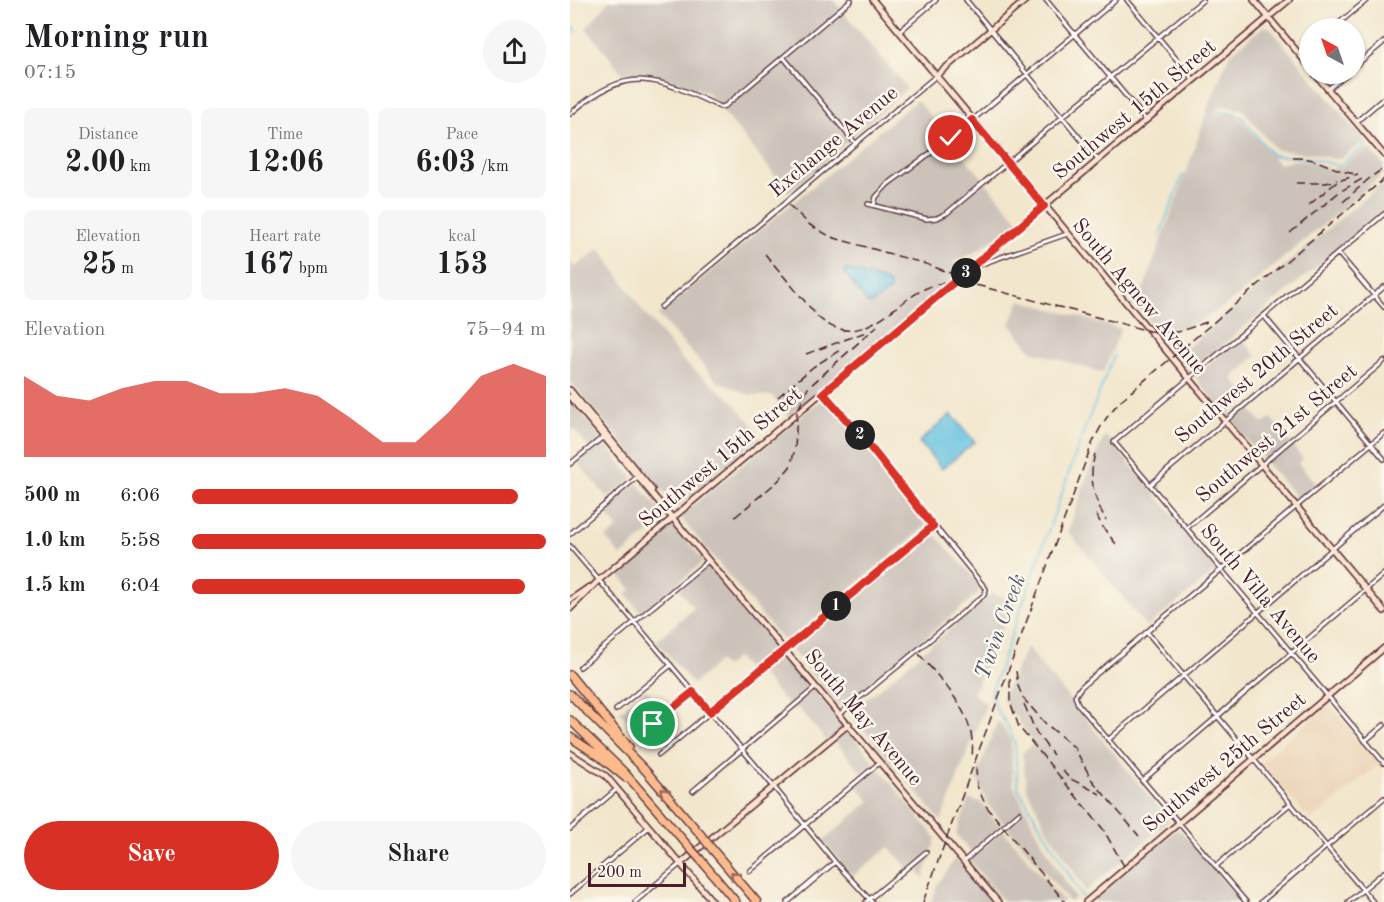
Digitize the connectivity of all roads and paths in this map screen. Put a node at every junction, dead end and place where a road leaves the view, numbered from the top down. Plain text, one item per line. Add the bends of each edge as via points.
1 (851, 0) edge
2 (873, 0) edge
3 (936, 0) edge
4 (966, 0) edge
5 (1026, 0) edge
6 (1046, 0) edge
7 (1116, 0) edge
8 (1127, 0) edge
9 (1203, 0) edge
10 (1254, 0) edge
11 (1289, 0) edge
12 (1367, 0) edge
13 (1268, 18) junction
14 (1346, 18) edge
15 (991, 30) junction
16 (899, 32) junction
17 (1075, 34) junction
18 (1158, 38) junction
19 (1384, 42) edge
20 (1299, 54) edge
21 (783, 58) junction
22 (1365, 58) edge
23 (1028, 74) junction
24 (936, 76) junction
25 (1111, 78) junction
26 (1193, 80) junction
27 (1324, 84) edge
28 (1334, 84) edge
29 (1328, 89) junction
30 (1384, 98) edge
31 (570, 114) edge
32 (1064, 118) junction
33 (972, 120) junction
34 (1146, 120) junction
35 (1356, 122) junction
36 (856, 144) junction
37 (1384, 155) edge
38 (1098, 160) junction
39 (1008, 164) junction
40 (868, 204) dead end
41 (874, 206) junction
42 (1044, 206) junction
43 (1384, 214) edge
44 (1067, 234) junction
45 (1338, 253) junction
46 (973, 267) junction
47 (1384, 287) edge
48 (1374, 295) junction
49 (661, 307) dead end
50 (1384, 307) edge
51 (1264, 316) junction
52 (1300, 359) junction
53 (1384, 361) edge
54 (1188, 378) junction
55 (823, 393) junction
56 (571, 394) edge
57 (1337, 402) junction
58 (1224, 421) junction
59 (1384, 433) edge
60 (605, 435) junction
61 (1371, 444) junction
62 (1384, 459) edge
63 (570, 464) edge
64 (1261, 464) junction
65 (639, 476) junction
66 (1150, 486) junction
67 (1384, 505) edge
68 (1296, 507) junction
69 (674, 517) junction
70 (933, 526) junction
71 (1187, 528) junction
72 (570, 534) edge
73 (570, 546) edge
74 (1331, 549) junction
75 (710, 560) junction
76 (1222, 570) junction
77 (1384, 574) edge
78 (599, 580) junction
79 (1366, 589) junction
80 (570, 600) edge
81 (570, 609) edge
82 (1384, 611) edge
83 (1258, 614) junction
84 (635, 623) junction
85 (1147, 632) junction
86 (1384, 648) edge
87 (785, 649) junction
88 (1292, 654) junction
89 (671, 665) junction
90 (580, 667) dead end
91 (570, 675) edge
92 (1183, 675) junction
93 (817, 686) junction
94 (693, 692) junction
95 (570, 694) edge
96 (1328, 696) junction
97 (616, 710) dead end
98 (710, 712) junction
99 (840, 714) junction
100 (1217, 716) junction
101 (570, 720) edge
102 (849, 724) junction
103 (1384, 725) edge
104 (641, 734) dead end
105 (570, 736) edge
106 (1108, 740) junction
107 (1365, 741) junction
108 (742, 750) junction
109 (570, 753) edge
110 (659, 755) dead end
111 (1253, 759) junction
112 (880, 762) junction
113 (1384, 763) edge
114 (646, 771) junction
115 (1142, 781) junction
116 (774, 787) junction
117 (617, 789) junction
118 (693, 791) dead end
119 (646, 795) junction
120 (1384, 798) edge
121 (1290, 804) junction
122 (1019, 813) dead end
123 (1178, 823) junction
124 (805, 825) junction
125 (649, 827) junction
126 (570, 829) edge
127 (1326, 846) junction
128 (926, 852) dead end
129 (963, 861) junction
130 (835, 862) junction
131 (680, 864) junction
132 (1216, 866) junction
133 (750, 871) dead end
134 (1384, 872) edge
135 (1363, 890) junction
136 (570, 894) edge
137 (869, 901) edge
138 (635, 902) edge
139 (712, 902) edge
140 (736, 902) edge
141 (757, 902) edge
142 (788, 902) edge
143 (998, 902) edge
144 (1086, 902) edge
145 (1246, 902) edge
146 (1261, 902) edge
147 (1348, 902) edge
148 (1373, 902) edge

1 - 21 street
2 - 16 main road, South Agnew Avenue
3 - 16 street
4 - 15 street
5 - 15 main road, Exchange Avenue
6 - 17 street
7 - 17 street
8 - 18 street
9 - 18 street
10 - 13 main road
11 - 13 main road, Southwest 15th Street
12 - 14 street
13 - 20 main road
13 - 26 main road, Southwest 15th Street
15 - 23 street
15 - 24 main road, Exchange Avenue
16 - 24 main road, South Agnew Avenue
17 - 23 street
17 - 25 street
18 - 25 street
18 - 26 street
19 - 22 street
21 - 31 street via 725,106 673,86 635,80 603,89
21 - 36 street
23 - 32 street
23 - 33 street
24 - 33 main road, South Agnew Avenue
24 - 36 street, Exchange Avenue
25 - 32 street
25 - 34 street
26 - 34 main road, Southwest 15th Street
27 - 29 main road
28 - 29 street
29 - 35 main road
30 - 35 street
32 - 38 street
32 - 39 street
33 - 39 main road, South Agnew Avenue
33 - 41 street via 888,184 876,197
34 - 38 main road, Southwest 15th Street
35 - 37 main road
36 - 49 street, Exchange Avenue
38 - 42 main road, Southwest 15th Street
39 - 41 street via 937,218
39 - 42 main road, South Agnew Avenue
40 - 41 street
42 - 44 main road, South Agnew Avenue
42 - 46 main road, Southwest 15th Street
43 - 45 street
44 - 46 street, Southwest 15th Street
44 - 54 main road, South Agnew Avenue
45 - 48 street
45 - 51 street
46 - 55 main road, Southwest 15th Street
47 - 48 street, Southwest 20th Street
48 - 50 street
48 - 52 street, Southwest 20th Street
51 - 52 street
51 - 54 street
52 - 57 street
52 - 58 street, Southwest 20th Street
53 - 57 street, Southwest 21st Street
54 - 58 main road, South Agnew Avenue
54 - 66 street, South Villa Avenue via 1114,442
55 - 69 main road, Southwest 15th Street
55 - 70 street
56 - 60 main road, South May Avenue
57 - 61 street
57 - 64 street, Southwest 21st Street
58 - 64 main road, South Agnew Avenue
58 - 66 street, Southwest 20th Street
59 - 61 street
60 - 63 street
60 - 65 main road, South May Avenue
61 - 62 street
61 - 68 street
64 - 68 main road, South Agnew Avenue
64 - 71 street, Southwest 21st Street
65 - 69 main road, South May Avenue
65 - 72 street
66 - 71 street, South Villa Avenue
67 - 74 street
68 - 74 main road, South Agnew Avenue
68 - 76 street
69 - 75 main road, South May Avenue
69 - 78 main road, Southwest 15th Street
70 - 87 street
70 - 99 street via 982,582 984,595
71 - 76 street, South Villa Avenue
73 - 78 street
74 - 79 main road, South Agnew Avenue
74 - 83 street
75 - 84 street
75 - 87 main road, South May Avenue
76 - 83 street, South Villa Avenue
76 - 85 street
77 - 79 street
78 - 80 main road, Southwest 15th Street
78 - 81 main road, Southwest 15th Street
78 - 84 street
79 - 82 main road, South Agnew Avenue
79 - 88 street
83 - 88 street, South Villa Avenue
83 - 92 street
84 - 89 street
84 - 90 street
85 - 92 street
85 - 106 street via 1075,696
86 - 96 main road, Southwest 25th Street
87 - 93 main road, South May Avenue
87 - 98 street
88 - 96 street, South Villa Avenue
88 - 100 street
89 - 94 street
89 - 97 street
91 - 114 highway
92 - 100 street
92 - 106 street
93 - 99 main road, South May Avenue
93 - 108 street
94 - 98 street
94 - 104 street
95 - 114 highway
96 - 107 street, South Villa Avenue
96 - 111 main road, Southwest 25th Street
98 - 108 street
98 - 110 street
99 - 102 main road, South May Avenue
100 - 111 street
100 - 115 street
101 - 119 highway
102 - 112 main road, South May Avenue
102 - 116 main road
103 - 107 street
105 - 119 highway
106 - 115 street
107 - 113 street, South Villa Avenue
108 - 116 street
108 - 118 street
109 - 117 main road via 601,771
111 - 121 street
111 - 123 main road, Southwest 25th Street
112 - 124 street
112 - 129 main road, South May Avenue
141 -> 114 highway, bridge
115 - 123 street
116 - 124 street
116 - 131 main road
117 - 125 main road
117 - 126 street
119 - 140 highway, bridge
120 - 127 street
121 - 127 street
121 - 132 street
122 - 129 street
123 - 132 street
123 - 144 main road, Southwest 25th Street
124 - 130 street
124 - 133 street
125 - 131 main road
125 - 136 street
127 - 135 street
127 - 146 street
128 - 137 street
129 - 143 main road, South May Avenue
130 - 137 street
130 - 142 street
131 - 138 street
131 - 139 main road
132 - 145 street
134 - 135 street
135 - 147 street
135 - 148 street

